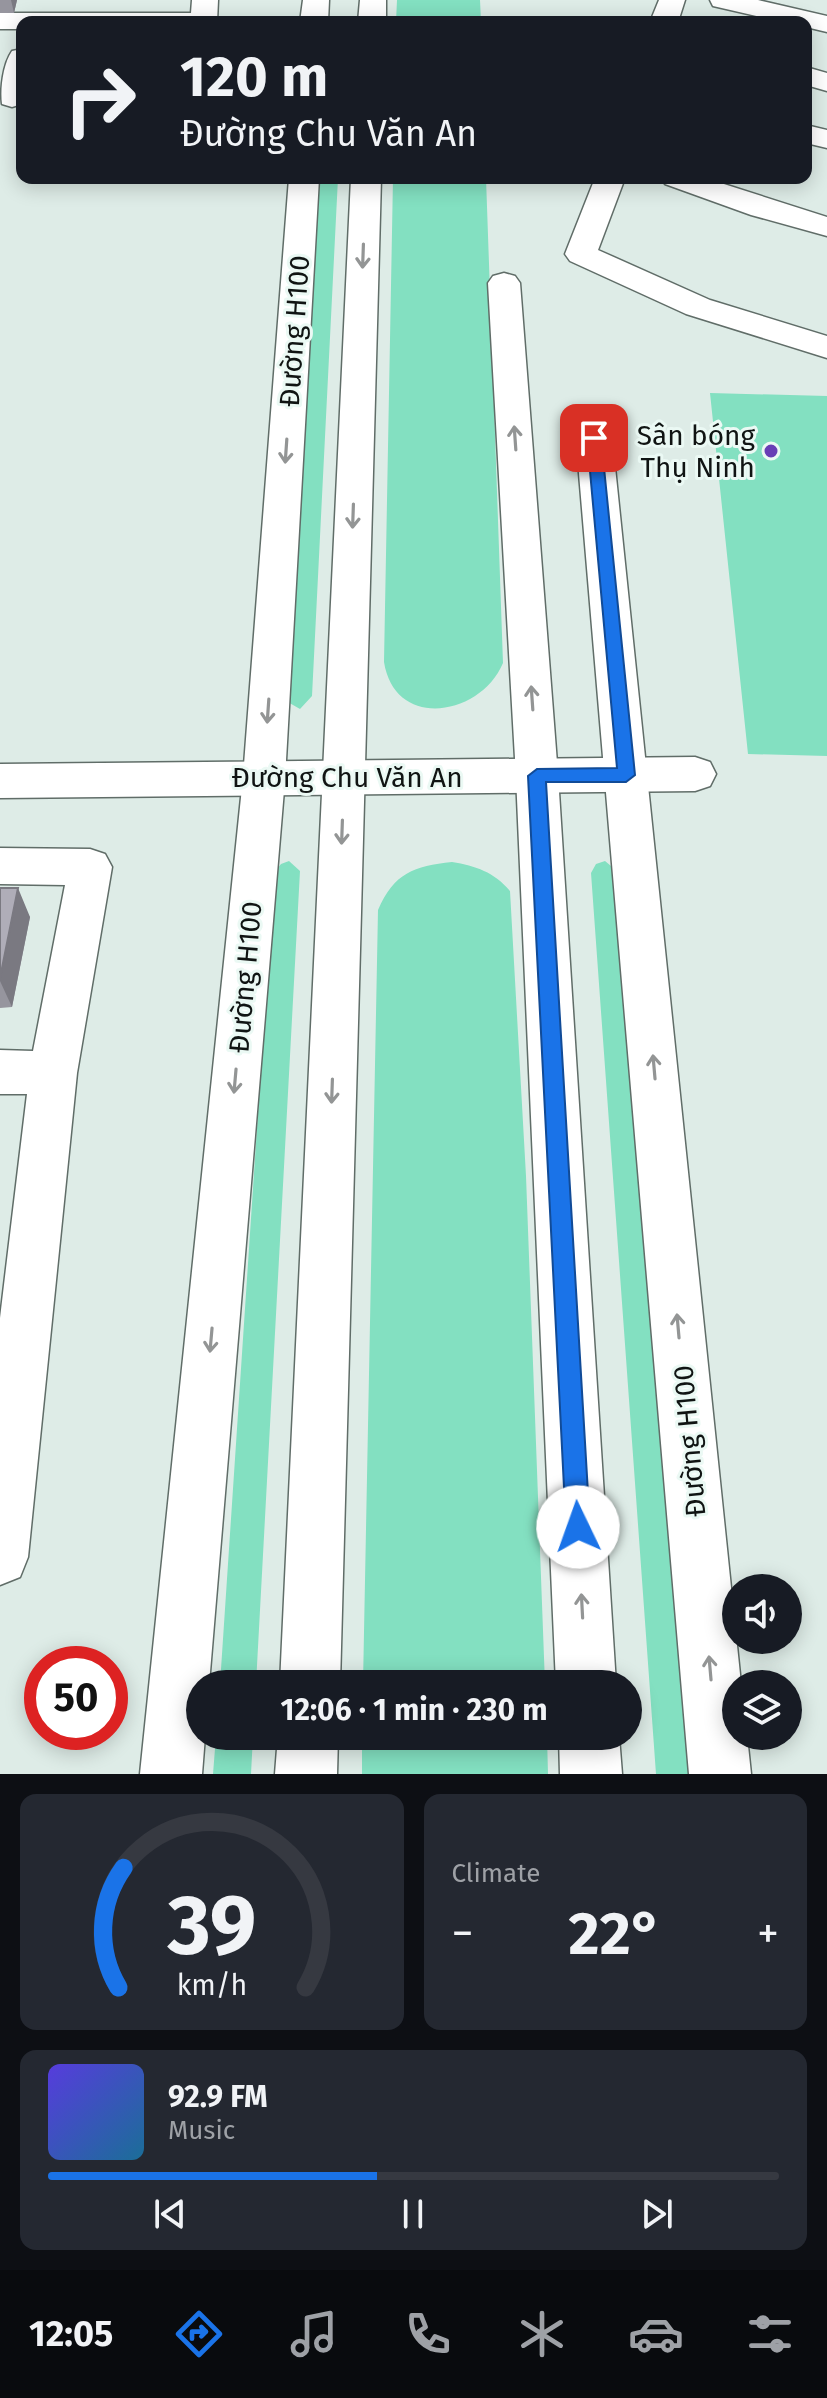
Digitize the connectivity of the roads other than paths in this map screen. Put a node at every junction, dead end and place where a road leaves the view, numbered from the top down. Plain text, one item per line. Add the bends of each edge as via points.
1 (723, 0) edge
2 (77, 10) edge
3 (51, 16) edge
4 (146, 16) edge
5 (792, 16) edge
6 (304, 184) edge
7 (366, 184) edge
8 (608, 184) edge
9 (693, 184) edge
10 (827, 227) edge
11 (504, 283) dead end
12 (827, 347) edge
13 (594, 438) dead end
14 (695, 774) dead end
15 (626, 775) junction
16 (537, 776) junction
17 (264, 778) junction
18 (344, 778) junction
19 (0, 781) edge
20 (0, 866) edge
21 (0, 1072) edge
22 (53, 1073) junction
23 (0, 1557) edge
24 (311, 1670) edge
25 (585, 1670) edge
26 (307, 1750) edge
27 (590, 1750) edge
28 (171, 1774) edge
29 (306, 1774) edge
30 (591, 1774) edge
31 (720, 1774) edge

1 - 5 main road
2 - 3 main road
2 - 4 main road
6 -> 17 main road, Đường H100
7 -> 18 main road
8 - 12 main road via 581,254 698,307
9 - 10 main road
16 -> 11 main road
13 - 15 main road, Đường H100
14 - 15 main road, Đường Chu Văn An
15 - 16 main road, Đường Chu Văn An
31 -> 15 main road, Đường H100
16 - 18 main road, Đường Chu Văn An
25 -> 16 main road
17 - 18 main road, Đường Chu Văn An
17 - 19 main road, Đường Chu Văn An
17 -> 28 main road, Đường H100
18 -> 24 main road
20 - 22 main road via 90,867
21 - 22 main road
22 - 23 main road
26 - 29 main road
27 - 30 main road

